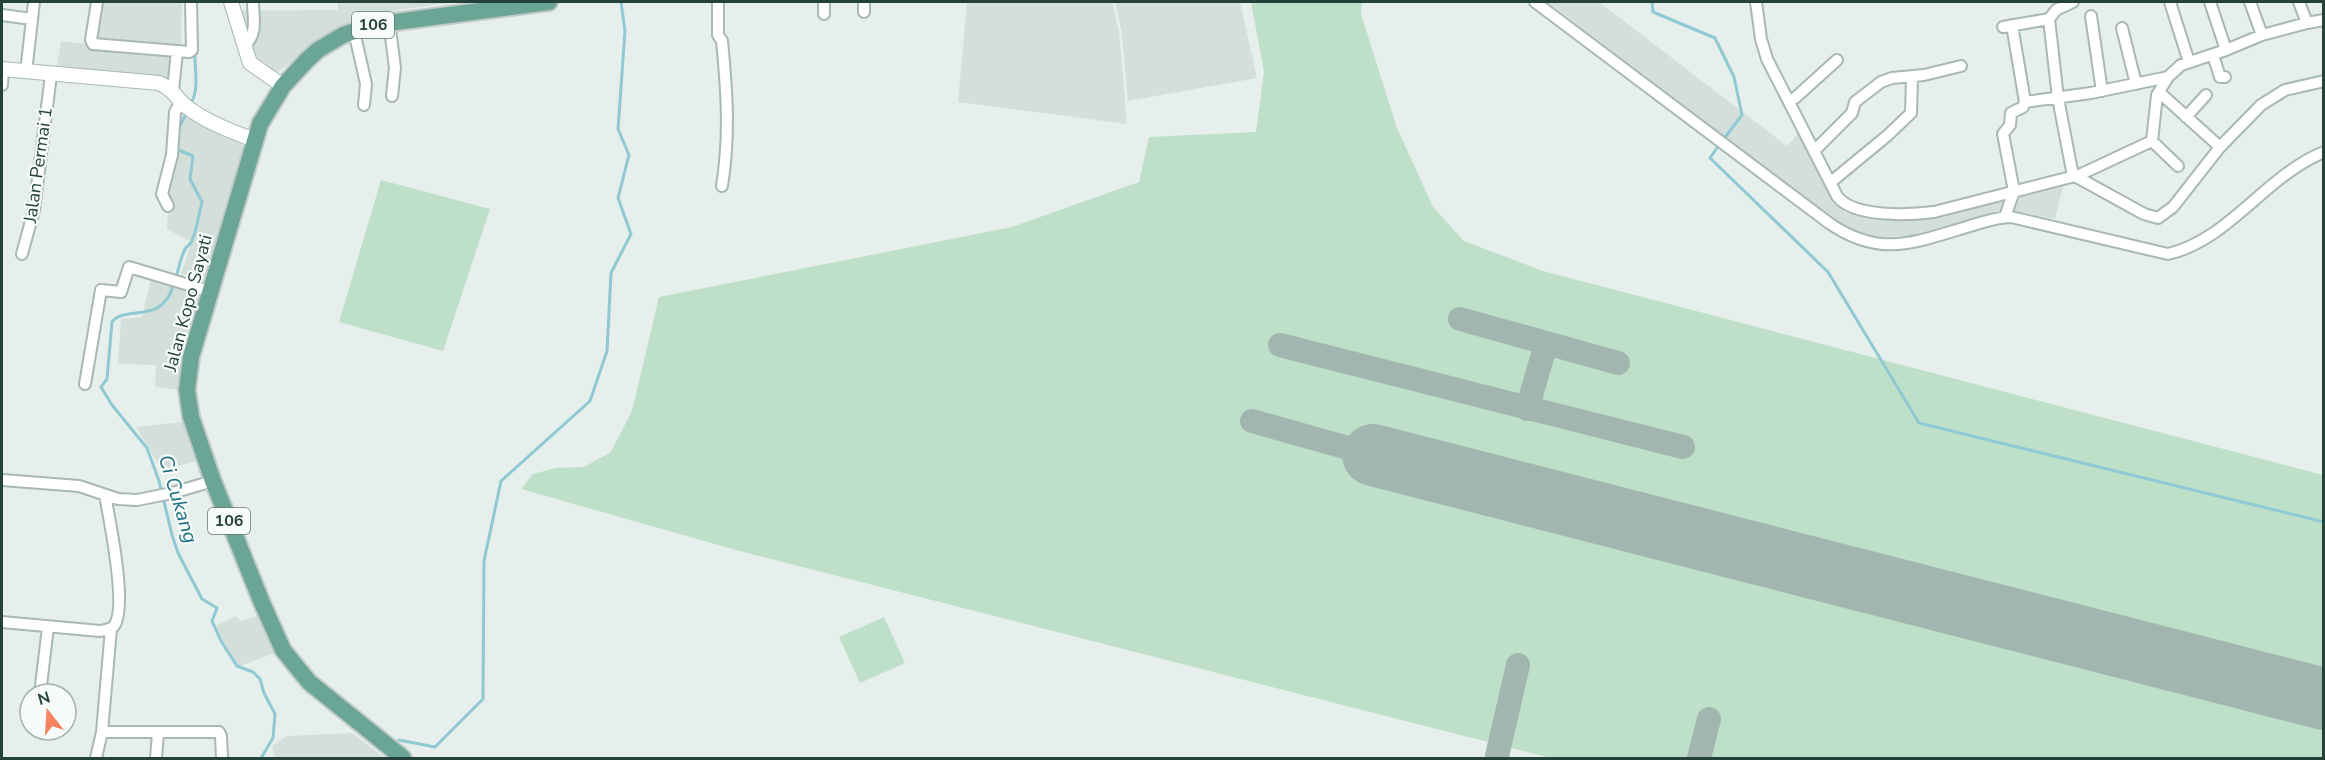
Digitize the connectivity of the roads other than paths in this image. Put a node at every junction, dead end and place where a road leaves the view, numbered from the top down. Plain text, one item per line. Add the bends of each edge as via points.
1 (34, 2) edge
2 (96, 2) edge
3 (195, 2) edge
4 (231, 2) edge
5 (253, 2) edge
6 (549, 2) edge
7 (718, 2) edge
8 (824, 2) edge
9 (1535, 2) edge
10 (1756, 2) edge
11 (2073, 2) edge
12 (2172, 2) edge
13 (2210, 2) edge
14 (2250, 2) edge
15 (2299, 2) edge
16 (458, 7) edge
17 (824, 14) dead end
18 (2, 15) edge
19 (2091, 16) dead end
20 (32, 19) junction
21 (2049, 19) junction
22 (2324, 20) edge
23 (390, 21) junction
24 (2307, 23) junction
25 (2122, 27) dead end
26 (354, 31) junction
27 (2262, 35) junction
28 (244, 45) junction
29 (177, 51) junction
30 (2226, 51) junction
31 (2213, 55) junction
32 (1837, 60) dead end
33 (2189, 62) junction
34 (1961, 66) dead end
35 (2, 69) edge
36 (26, 72) junction
37 (51, 75) junction
38 (1912, 77) junction
39 (2168, 77) junction
40 (2225, 77) dead end
41 (2324, 81) edge
42 (2136, 84) junction
43 (2, 85) edge
44 (283, 86) junction
45 (2102, 91) junction
46 (2159, 92) junction
47 (2206, 95) dead end
48 (392, 96) dead end
49 (2058, 98) junction
50 (180, 99) junction
51 (1789, 100) junction
52 (2025, 102) junction
53 (364, 105) dead end
54 (2186, 117) junction
55 (2152, 141) junction
56 (254, 143) junction
57 (2220, 147) junction
58 (1815, 150) junction
59 (2324, 152) edge
60 (2178, 166) dead end
61 (2075, 176) junction
62 (1831, 182) junction
63 (722, 186) dead end
64 (2013, 191) junction
65 (168, 206) dead end
66 (2005, 217) junction
67 (22, 254) dead end
68 (209, 291) junction
69 (85, 384) dead end
70 (2, 480) edge
71 (213, 482) junction
72 (105, 495) junction
73 (2, 622) edge
74 (48, 627) junction
75 (111, 629) junction
76 (41, 682) edge
77 (102, 732) junction
78 (158, 733) junction
79 (96, 759) edge
80 (156, 759) edge
81 (222, 759) edge
82 (403, 759) edge

1 - 20 street
2 - 29 street via 93,44
3 - 29 street via 192,50
4 - 28 street
5 - 28 street via 254,33
6 - 16 main road, Jalan Kopo Sayati / 106
7 - 63 street via 718,37 722,41 729,105
8 - 17 street
9 - 66 street via 1829,223 1859,240 1907,244
10 - 51 street via 1764,50
11 - 21 street via 2056,10
12 - 33 street
13 - 30 street
14 - 27 street
15 - 24 street
16 - 23 main road, Jalan Kopo Sayati / 106
18 - 20 street
19 - 45 street
20 - 36 street
21 - 49 street
21 - 52 street via 2008,26
22 - 24 street
23 - 26 main road, Jalan Kopo Sayati / 106
23 - 48 street via 395,63
24 - 27 street
25 - 42 street
26 - 44 main road, Jalan Kopo Sayati / 106 via 318,50
26 - 53 street via 366,84
27 - 30 street
28 - 44 street via 251,64
29 - 50 street
30 - 31 street
31 - 33 street
31 - 40 street via 2221,78
32 - 51 street
33 - 39 street
34 - 38 street
35 - 36 street
35 - 43 street
36 - 37 street
37 - 50 street via 150,82 165,85
37 - 67 street, Jalan Permai 1 via 35,203
38 - 58 street via 1881,82 1855,102 1852,112
38 - 62 street via 1911,113
39 - 42 street
39 - 46 street
41 - 57 street via 2285,90 2269,99
42 - 45 street
44 - 56 main road, Jalan Kopo Sayati / 106
45 - 49 street
46 - 54 street
46 - 55 street
47 - 54 street
49 - 52 street
49 - 61 street
50 - 56 street via 229,136
50 - 65 street via 162,191
51 - 58 street
52 - 64 street via 2011,113 2010,126 2003,134
54 - 57 street
55 - 60 street
55 - 61 street
56 - 68 main road, Jalan Kopo Sayati / 106
57 - 61 street via 2173,207 2158,218
58 - 62 street
59 - 66 street via 2282,175 2206,238 2168,254
61 - 64 street
62 - 64 street via 1839,200 1850,207 1898,214 1934,212
64 - 66 street
68 - 69 street via 131,266 121,292 101,289
68 - 71 main road, Jalan Kopo Sayati / 106 via 191,357 187,390 191,417
70 - 72 street via 79,486
71 - 72 street via 154,497 128,500
71 - 82 main road, Jalan Kopo Sayati / 106 via 283,650 309,682
72 - 75 street via 119,586 118,611
73 - 74 street
74 - 75 street
74 - 76 street
75 - 77 street
77 - 78 street
77 - 79 street
78 - 80 street
78 - 81 street via 219,732

